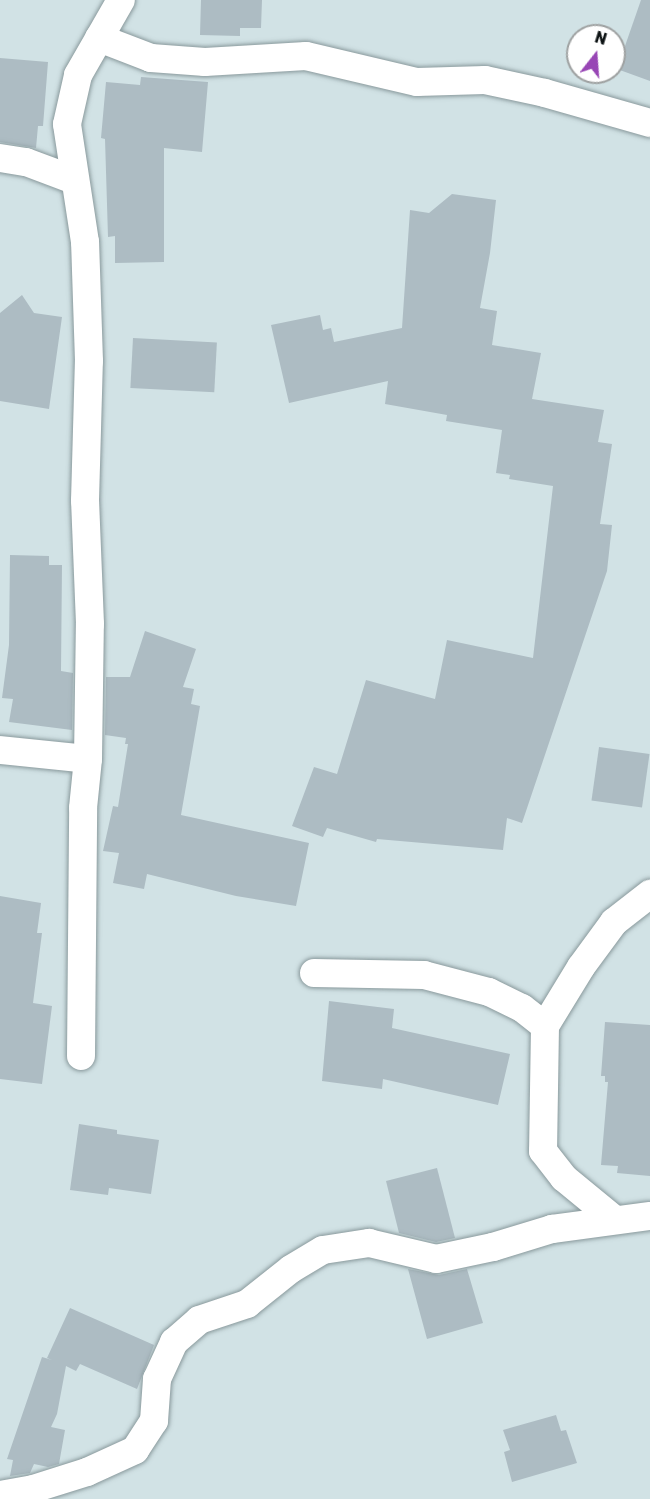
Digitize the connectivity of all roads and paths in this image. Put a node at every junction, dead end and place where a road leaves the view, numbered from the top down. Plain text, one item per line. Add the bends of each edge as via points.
1 (121, 0) edge
2 (99, 38) junction
3 (650, 123) edge
4 (0, 158) edge
5 (74, 180) junction
6 (0, 750) edge
7 (88, 759) junction
8 (650, 894) edge
9 (314, 973) dead end
10 (545, 1026) junction
11 (81, 1056) dead end
12 (650, 1216) edge
13 (614, 1219) junction
14 (0, 1495) edge

1 - 2 street
2 - 3 street via 151,58 205,62 306,56 417,82 485,80
2 - 5 street via 78,75 67,124
4 - 5 street via 26,162
5 - 7 street via 85,242 88,349
6 - 7 street
7 - 11 street via 83,808
8 - 10 street via 614,922
9 - 10 street via 424,975 489,992 522,1008
10 - 13 street via 543,1151 564,1178
12 - 13 street
13 - 14 street via 552,1229 436,1259 369,1243 323,1250 291,1269 247,1304 199,1320 174,1342 157,1379 154,1421 135,1450 33,1490

